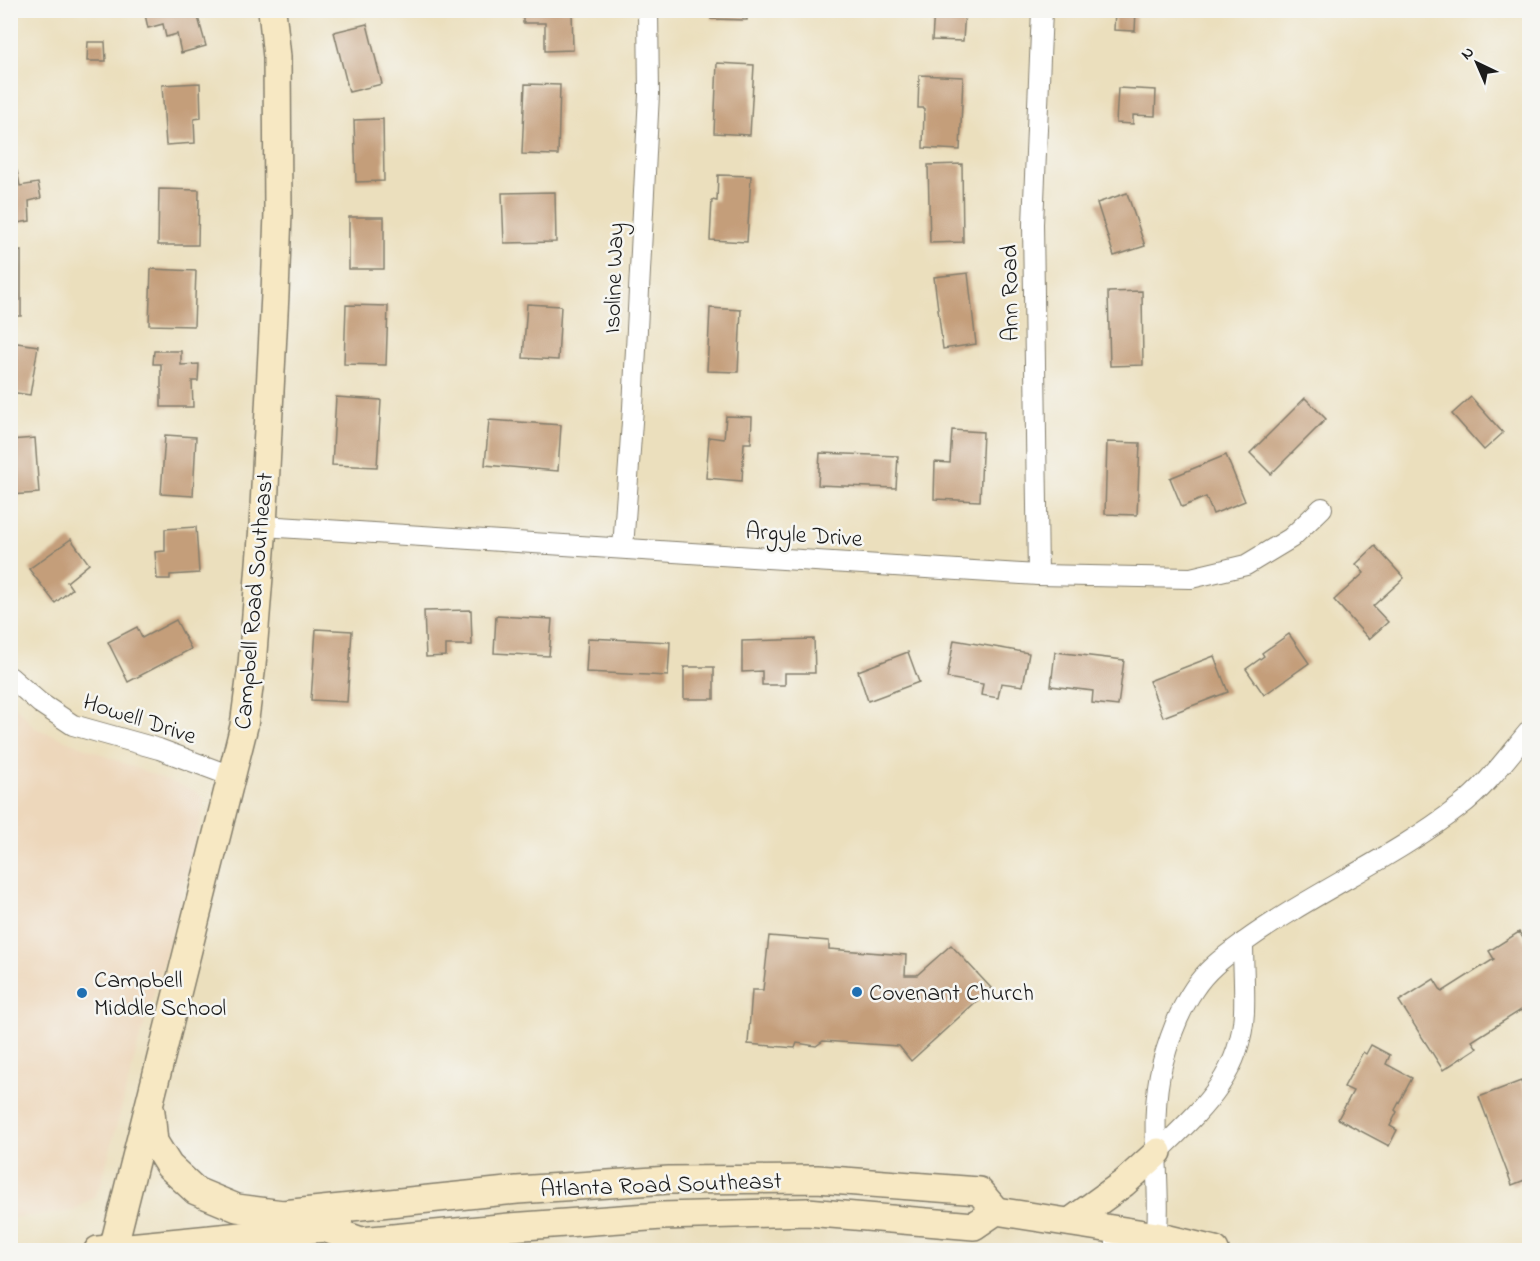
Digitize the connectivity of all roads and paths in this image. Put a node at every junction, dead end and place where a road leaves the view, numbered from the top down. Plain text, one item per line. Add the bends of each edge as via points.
1 (272, 10) edge
2 (648, 10) edge
3 (1042, 10) edge
4 (1322, 507) dead end
5 (263, 526) junction
6 (623, 548) junction
7 (1038, 575) junction
8 (10, 676) edge
9 (1530, 730) edge
10 (231, 776) junction
11 (1243, 943) junction
12 (150, 1100) junction
13 (1158, 1152) junction
14 (363, 1205) junction
15 (996, 1211) junction
16 (1070, 1222) junction
17 (324, 1228) junction
18 (1116, 1240) edge
19 (286, 1242) edge
20 (1156, 1243) edge
21 (105, 1250) edge
22 (1215, 1251) edge

1 - 5 main road, Campbell Road Southeast via 277,57 278,213
2 - 6 street, Isoline Way via 649,93
3 - 7 street, Ann Road via 1033,224
4 - 7 street, Argyle Drive via 1291,538 1246,565 1191,578
5 - 6 street, Argyle Drive
5 - 10 main road, Campbell Road Southeast via 252,665 244,726
6 - 7 street, Argyle Drive
8 - 10 street, Howell Drive via 40,703 74,725 159,749
9 - 11 street via 1461,806
10 - 12 main road, Campbell Road Southeast
11 - 13 street via 1208,972 1194,989 1176,1024 1158,1088
11 - 13 street via 1244,1012 1232,1067 1217,1090
12 - 14 main road via 154,1142 169,1166 196,1191 237,1208 283,1214
12 - 21 main road, Campbell Road Southeast
13 - 16 main road via 1124,1183
13 - 20 street
14 - 15 main road, Atlanta Road Southeast via 669,1180 806,1179 979,1191
14 - 17 main road, Atlanta Road Southeast
15 - 16 main road
15 - 17 main road, Atlanta Road Southeast via 974,1226 807,1212 627,1219 361,1241
16 - 18 main road
17 - 19 main road, Atlanta Road Southeast
18 - 20 main road
19 - 21 main road, Atlanta Road Southeast
20 - 22 main road

